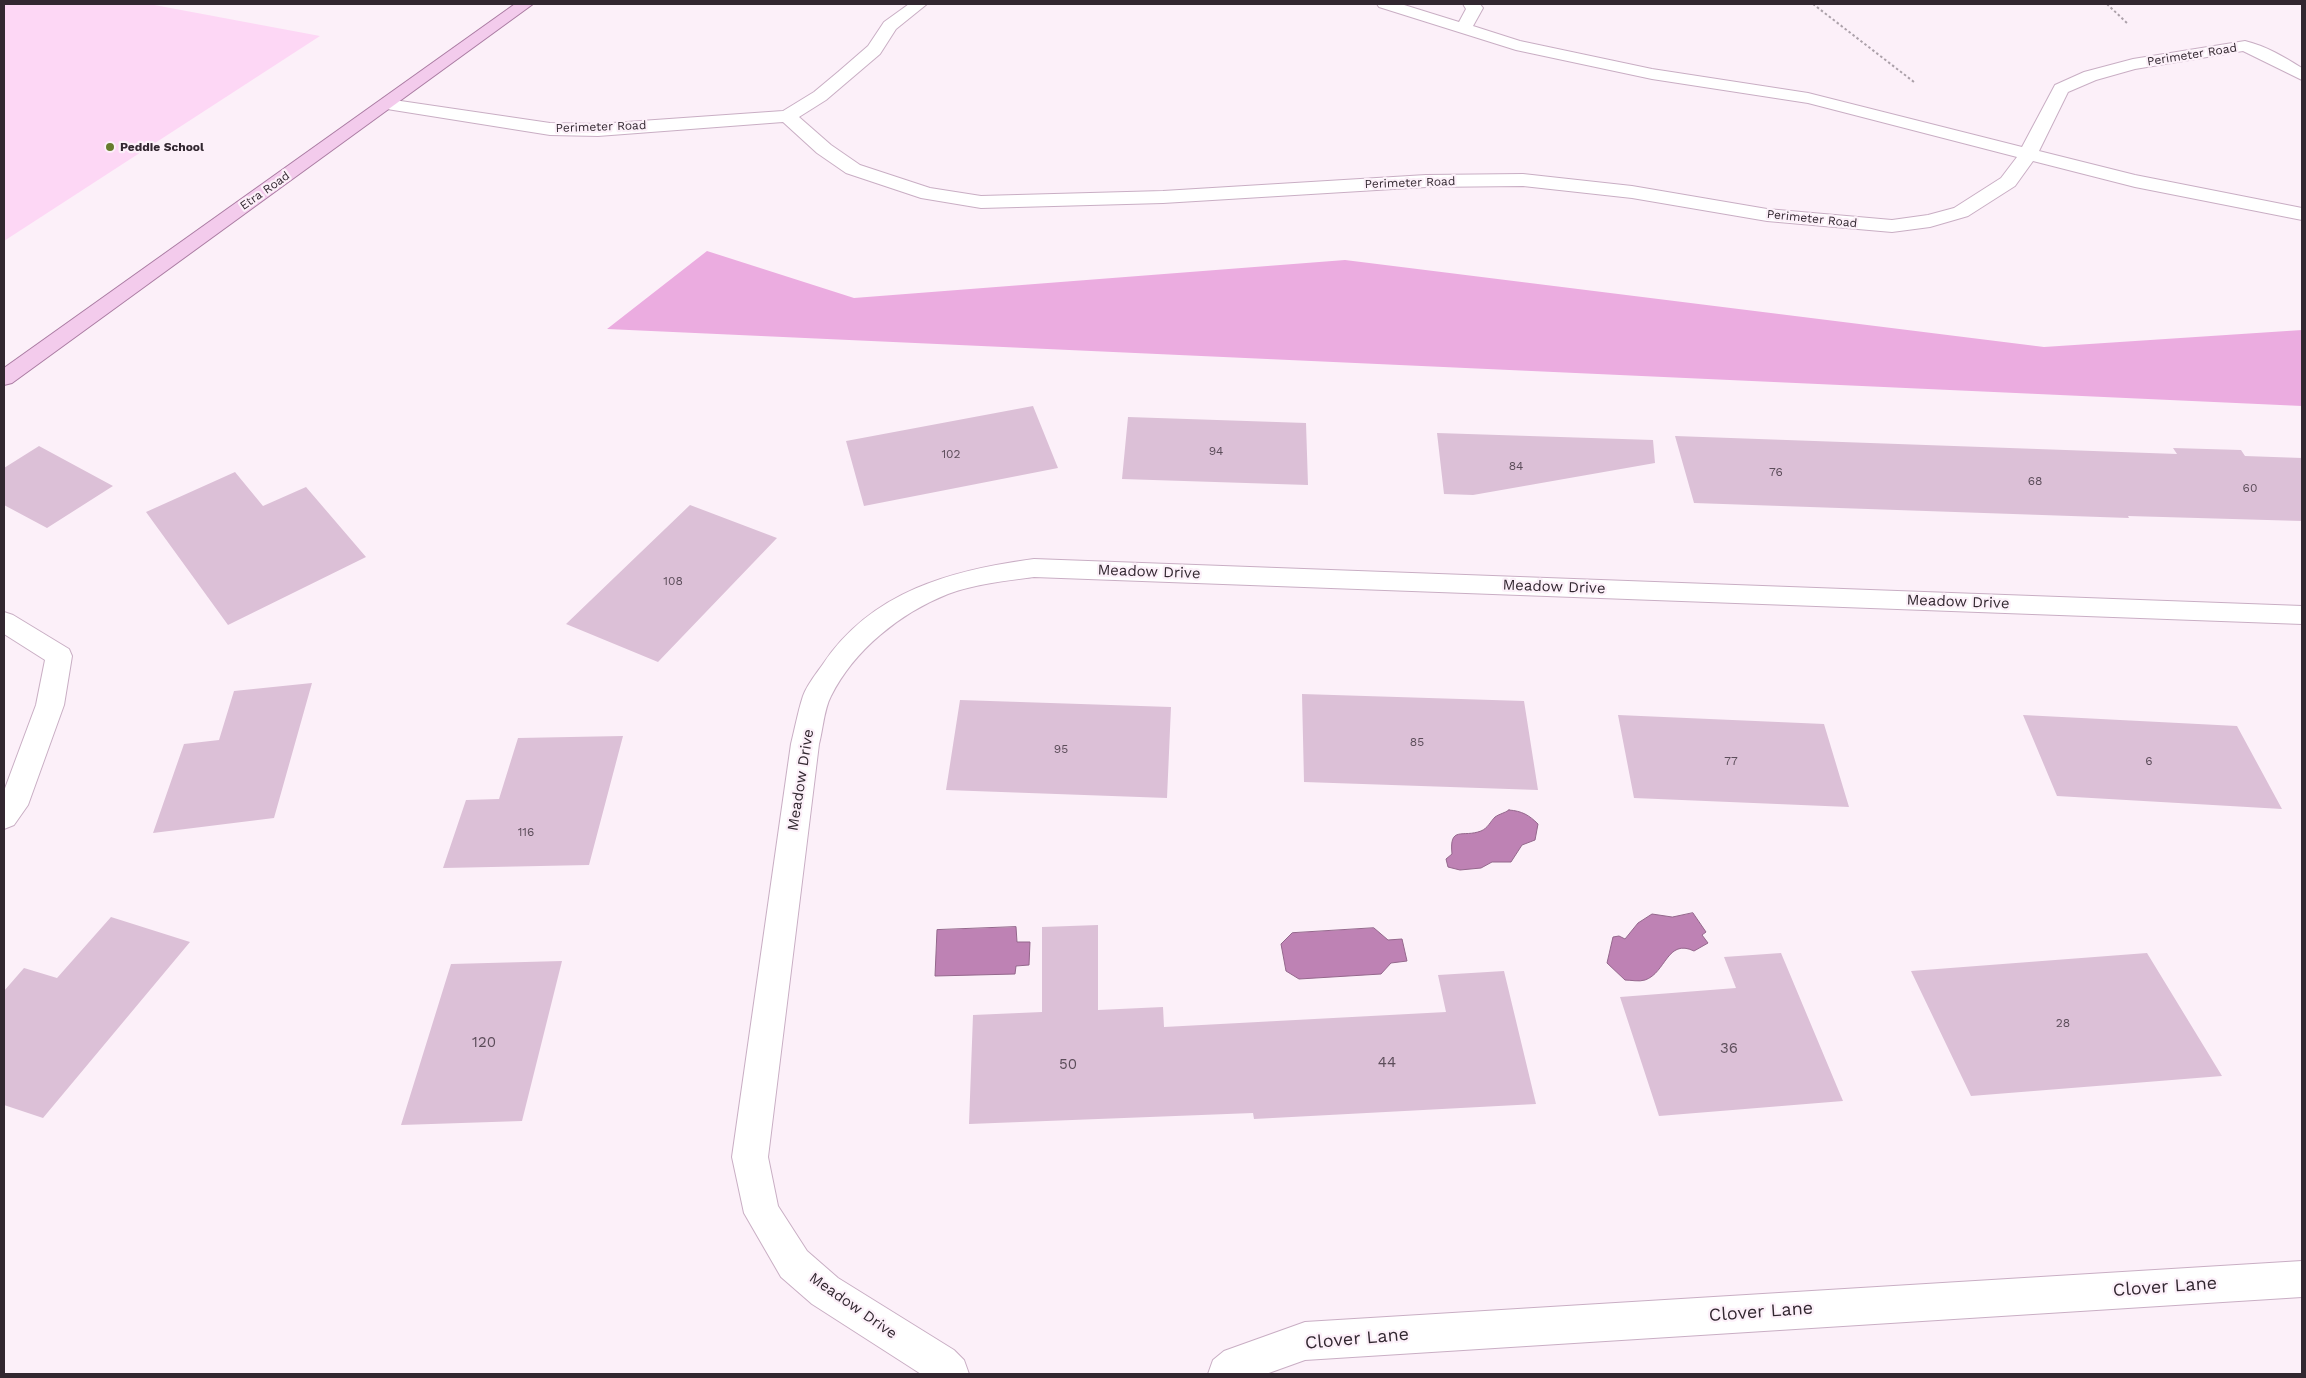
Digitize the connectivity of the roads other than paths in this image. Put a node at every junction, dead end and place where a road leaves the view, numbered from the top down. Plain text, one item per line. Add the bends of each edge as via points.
1 (525, 4) edge
2 (919, 4) edge
3 (1385, 4) edge
4 (1471, 4) edge
5 (1464, 28) junction
6 (2302, 74) edge
7 (387, 104) junction
8 (787, 116) junction
9 (2028, 154) junction
10 (2302, 214) edge
11 (4, 378) edge
12 (2302, 615) edge
13 (4, 622) edge
14 (4, 817) edge
15 (2302, 1279) edge
16 (950, 1374) edge
17 (1227, 1374) edge

1 - 7 main road, Etra Road
2 - 8 street, Perimeter Road via 890,26 874,50 844,76 820,96
3 - 5 street
4 - 5 street via 1475,8
5 - 9 street via 1516,45 1652,74 1808,98
6 - 9 street, Perimeter Road via 2245,46 2133,64 2090,76 2061,89
7 - 8 street, Perimeter Road via 550,129 598,130
7 - 11 main road, Etra Road
8 - 9 street, Perimeter Road via 824,149 854,169 928,194 981,202 1163,197 1426,181 1523,180 1632,192 1767,215 1892,226 1930,221 1961,212 2008,182
9 - 10 street via 2135,180
12 - 16 street, Meadow Drive via 1034,568 983,574 938,588 887,615 846,651 817,695 805,744 750,1157 762,1213 794,1264 825,1291 940,1364
13 - 14 street via 59,656 50,705 13,805
15 - 17 street, Clover Lane via 1304,1341 1238,1365

